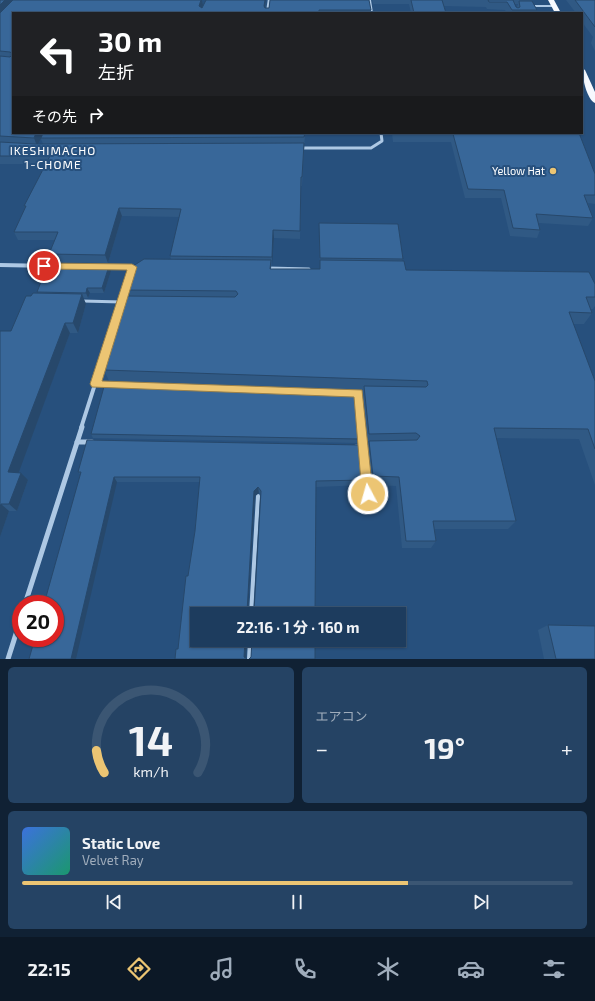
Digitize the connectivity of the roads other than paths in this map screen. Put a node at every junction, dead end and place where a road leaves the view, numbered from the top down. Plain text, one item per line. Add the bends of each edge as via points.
1 (269, 0) edge
2 (370, 0) edge
3 (551, 0) edge
4 (527, 6) edge
5 (555, 6) junction
6 (267, 12) edge
7 (372, 12) edge
8 (558, 12) edge
9 (583, 72) edge
10 (588, 84) edge
11 (595, 101) edge
12 (381, 134) edge
13 (292, 148) edge
14 (0, 265) edge
15 (55, 266) edge
16 (101, 266) edge
17 (266, 268) edge
18 (314, 269) edge
19 (130, 274) edge
20 (128, 281) edge
21 (77, 300) edge
22 (121, 303) junction
23 (128, 304) edge
24 (95, 384) junction
25 (111, 385) edge
26 (342, 392) edge
27 (358, 393) junction
28 (366, 393) edge
29 (77, 442) junction
30 (101, 442) edge
31 (347, 446) edge
32 (377, 446) edge
33 (363, 447) junction
34 (368, 494) dead end
35 (258, 496) edge
36 (28, 595) edge
37 (251, 607) edge
38 (12, 646) edge
39 (250, 647) edge
40 (8, 659) edge
41 (249, 659) edge

1 - 6 street
2 - 7 lane
3 - 5 highway
4 - 5 lane
5 - 8 highway
9 - 10 highway
10 - 11 highway
12 - 13 street via 382,141 371,148
14 - 15 street
16 - 19 street via 132,267
17 - 18 lane
20 - 22 street
21 - 22 lane
22 - 23 lane
22 - 24 street
24 - 25 street
24 - 29 street
26 - 27 street
27 - 28 lane
27 - 33 street
29 - 30 street
29 - 36 street
31 - 33 street
32 - 33 lane
33 - 34 lane
35 - 37 lane
38 - 40 street
39 - 41 lane

